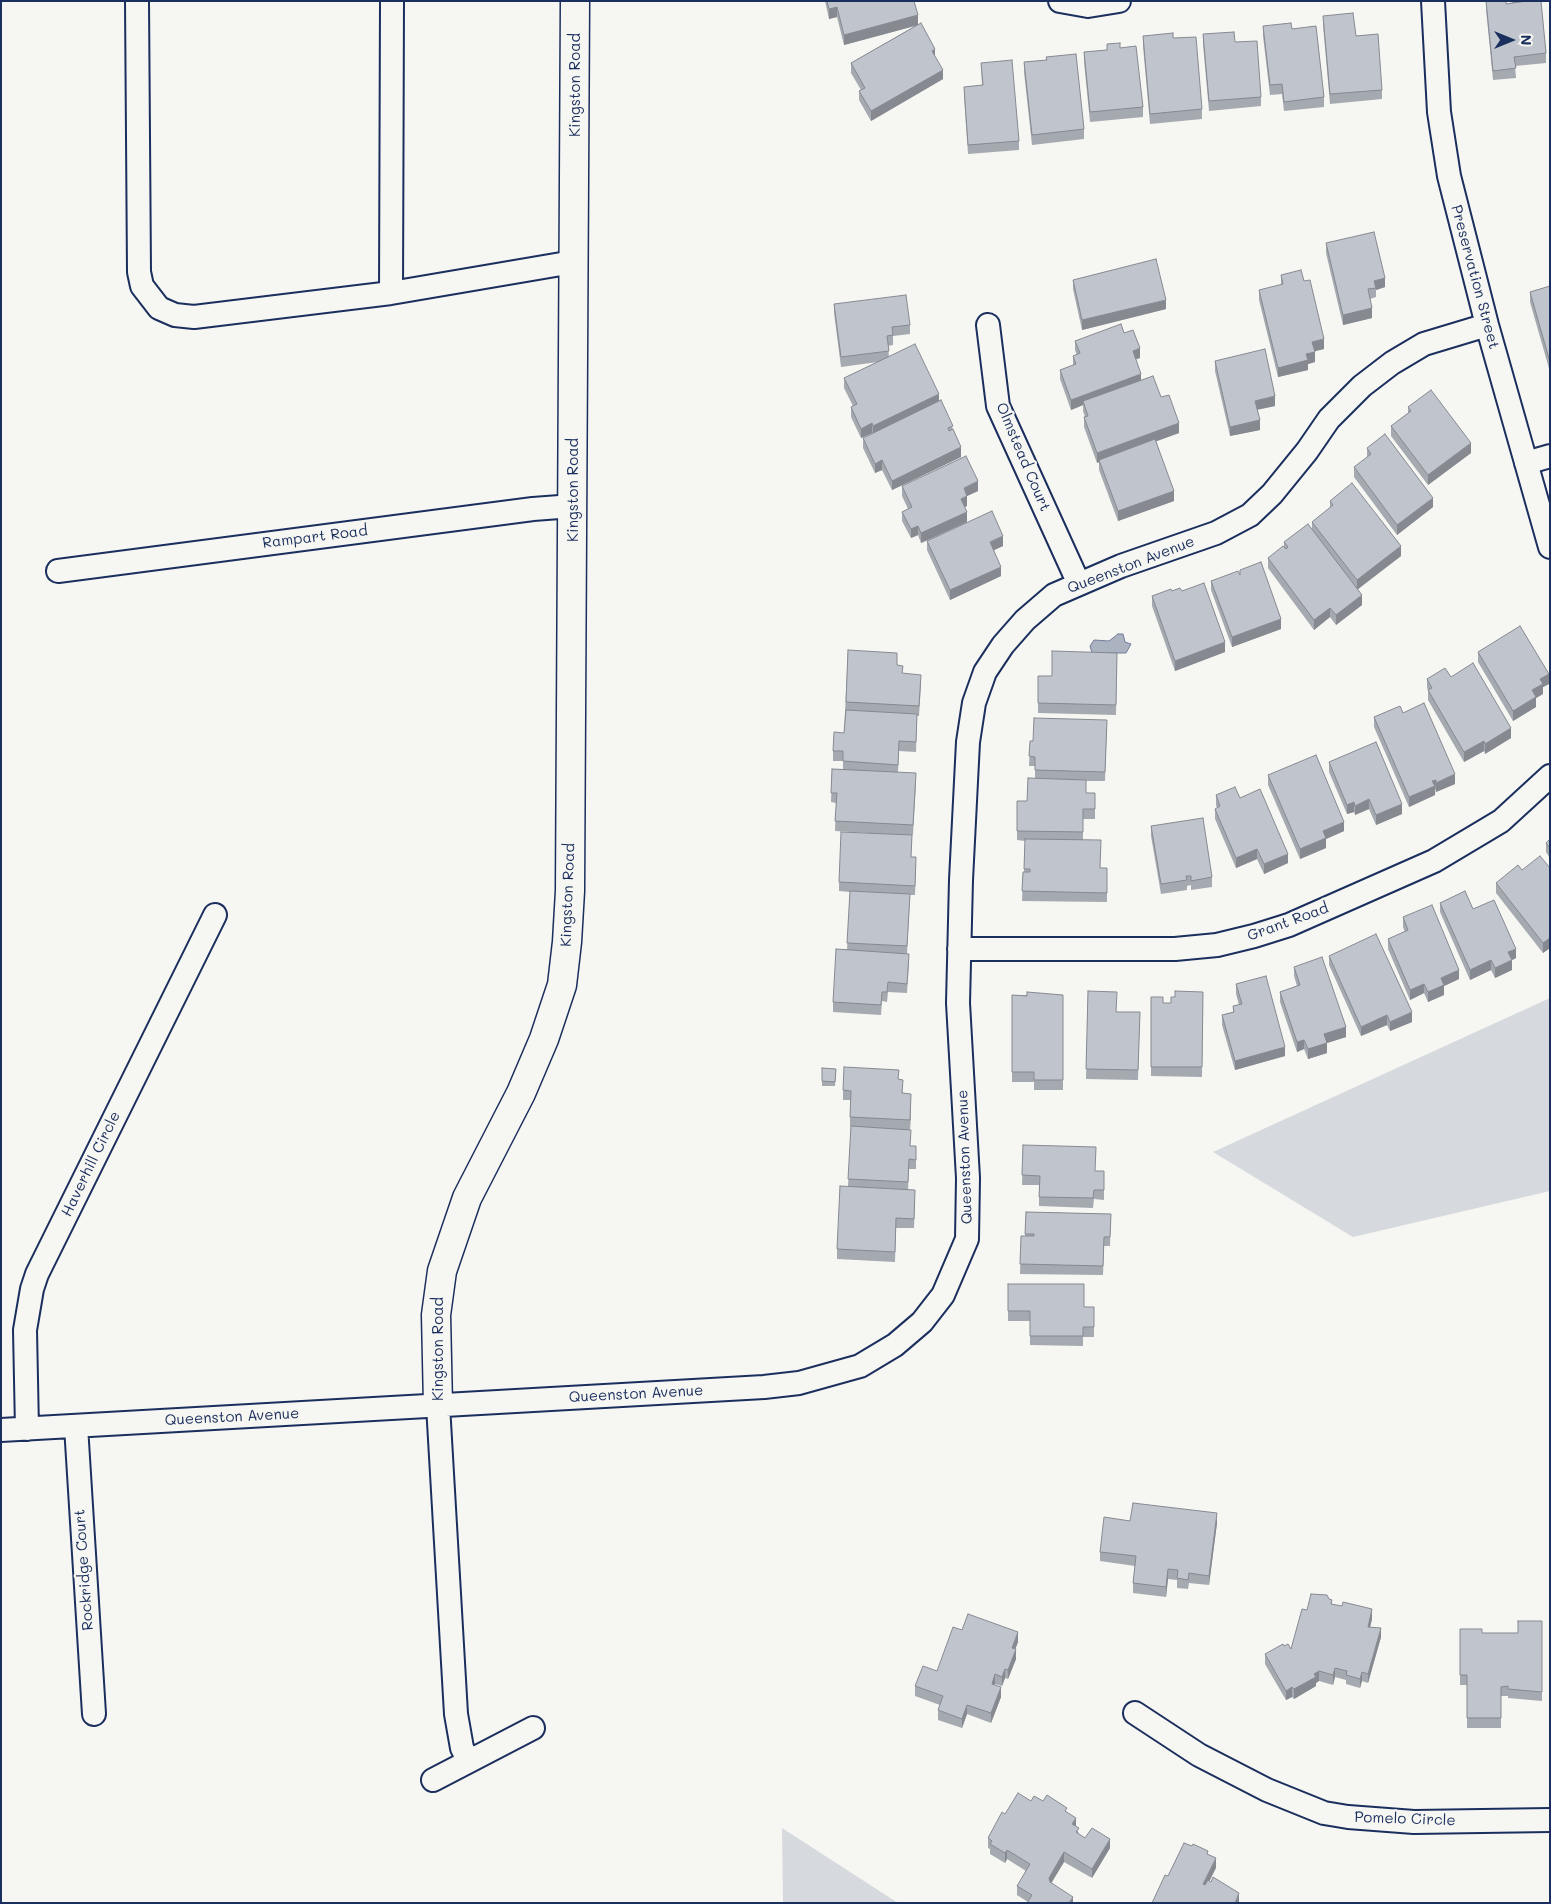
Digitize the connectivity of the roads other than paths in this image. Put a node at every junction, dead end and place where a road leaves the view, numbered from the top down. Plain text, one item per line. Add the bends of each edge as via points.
1 (137, 1) edge
2 (392, 1) edge
3 (575, 1) edge
4 (1060, 1) edge
5 (1120, 1) edge
6 (1433, 1) edge
7 (574, 262) junction
8 (390, 294) junction
9 (1487, 324) junction
10 (988, 325) dead end
11 (1550, 456) edge
12 (1526, 463) junction
13 (573, 506) junction
14 (1550, 547) edge
15 (58, 571) dead end
16 (1079, 584) junction
17 (1550, 776) edge
18 (215, 915) dead end
19 (959, 949) junction
20 (438, 1405) junction
21 (76, 1426) junction
22 (27, 1428) junction
23 (1, 1430) edge
24 (1135, 1713) dead end
25 (94, 1714) dead end
26 (533, 1728) dead end
27 (468, 1760) junction
28 (433, 1780) dead end
29 (1550, 1820) edge

1 - 8 street via 138,272 148,296 159,308 175,315 194,317
2 - 8 street
3 - 7 street, Kingston Road
4 - 5 street via 1088,6
6 - 9 street, Preservation Street via 1443,140
7 - 8 street
7 - 13 street, Kingston Road
9 - 12 street, Preservation Street
9 - 16 street, Queenston Avenue via 1424,344 1362,386 1329,419 1272,494 1250,515 1216,533
10 - 16 street, Olmstead Court via 998,406
11 - 12 street
12 - 14 street, Preservation Street
13 - 15 street, Rampart Road via 533,508
13 - 20 street, Kingston Road via 570,891 562,985 521,1093 467,1198 448,1248 436,1315
16 - 19 street, Queenston Avenue via 1054,596 1008,639 985,672 974,703 968,742
17 - 19 street, Grant Road via 1501,821 1434,861 1289,925 1254,936 1216,945 1175,949
18 - 22 street, Haverhill Circle via 37,1274 25,1330
19 - 20 street, Queenston Avenue via 958,1003 968,1178 967,1239 942,1295 922,1322 895,1345 860,1366 799,1383
20 - 21 street, Queenston Avenue
20 - 27 street, Kingston Road via 456,1714 462,1748
21 - 22 street, Queenston Avenue
21 - 25 street, Rockridge Court
22 - 23 street, Queenston Avenue
24 - 29 street, Pomelo Circle via 1198,1755 1267,1790 1324,1813 1398,1821
26 - 27 street
27 - 28 street

